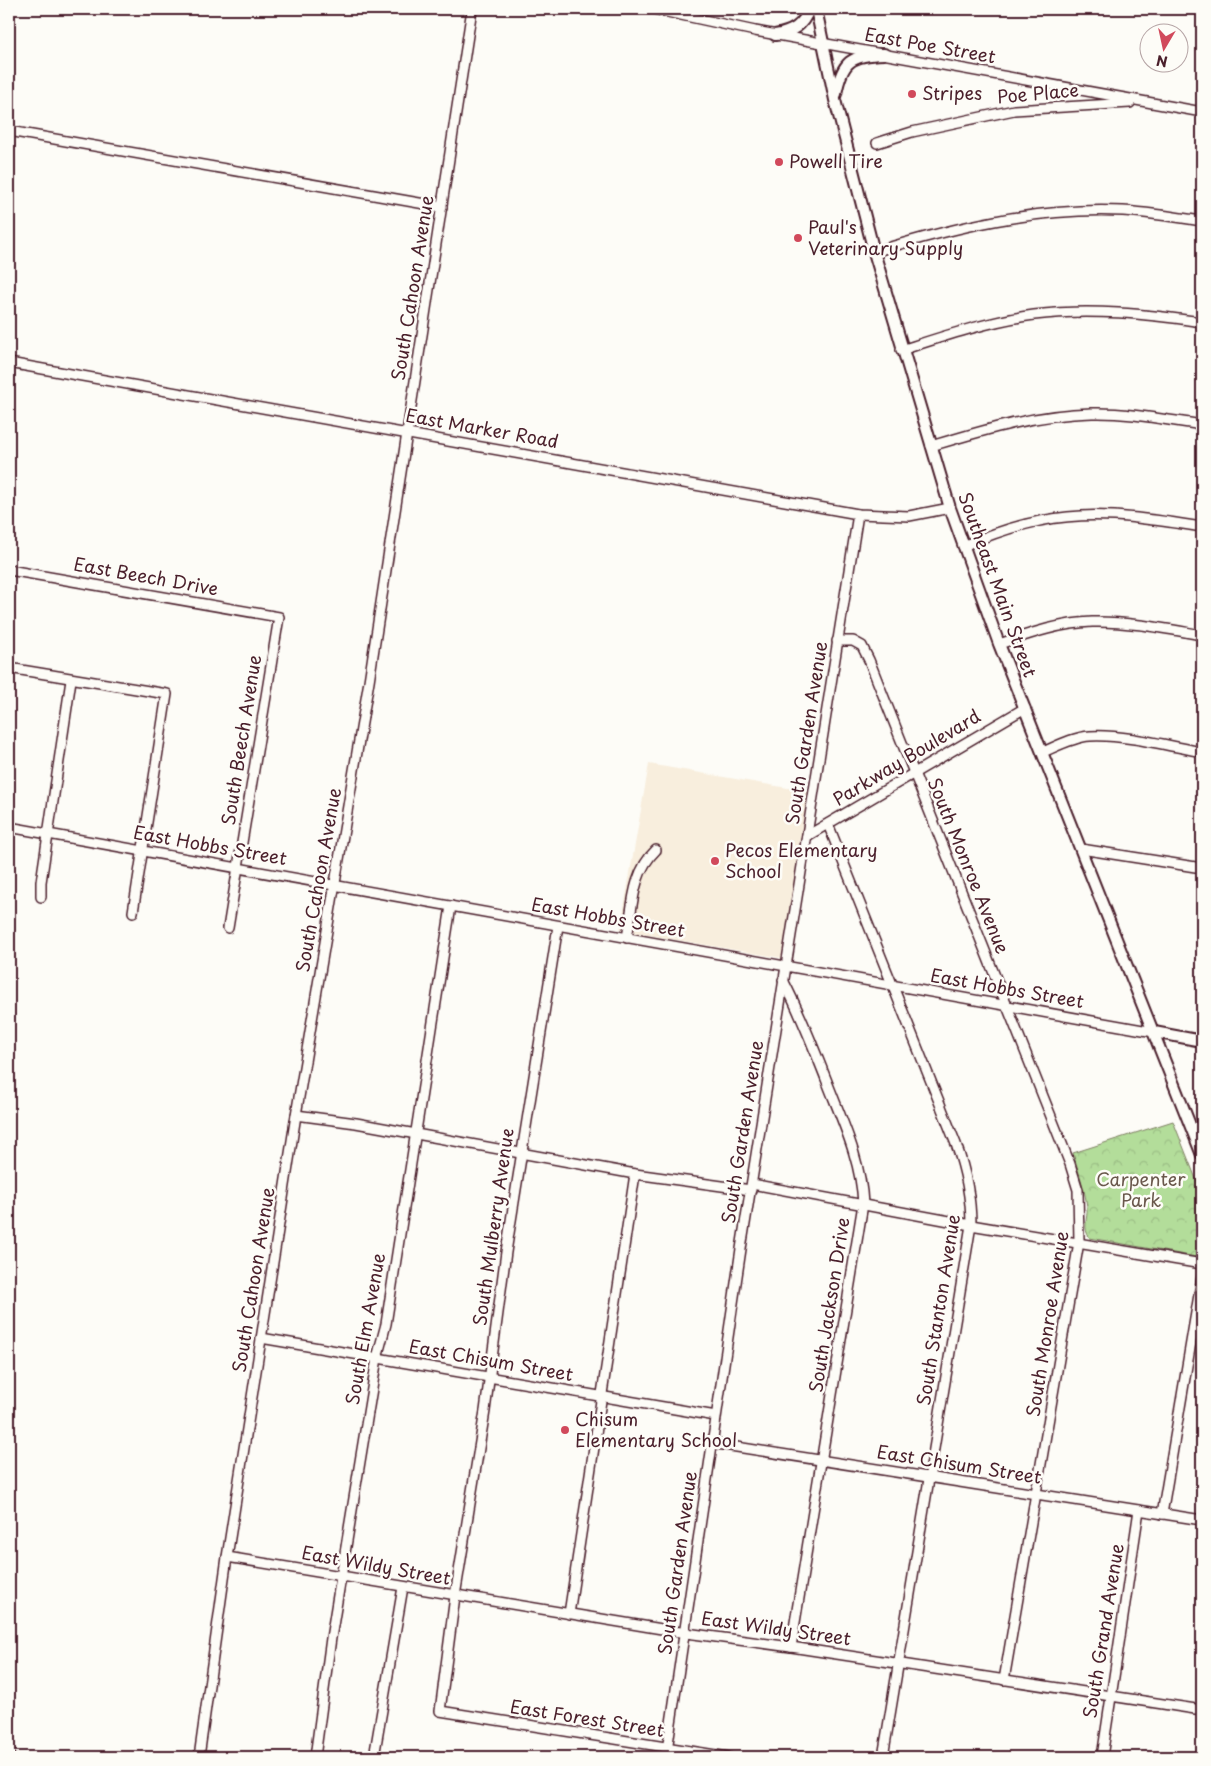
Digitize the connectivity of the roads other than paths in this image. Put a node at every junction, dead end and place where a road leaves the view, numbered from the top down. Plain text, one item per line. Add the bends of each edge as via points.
1 (472, 9) edge
2 (653, 9) edge
3 (809, 9) edge
4 (816, 9) edge
5 (775, 35) junction
6 (823, 43) junction
7 (884, 54) junction
8 (835, 100) junction
9 (1145, 102) junction
10 (1202, 112) edge
11 (9, 131) edge
12 (877, 143) dead end
13 (442, 207) junction
14 (1202, 221) edge
15 (874, 252) junction
16 (1202, 322) edge
17 (901, 350) junction
18 (9, 363) edge
19 (1202, 425) edge
20 (407, 432) junction
21 (931, 446) junction
22 (950, 508) junction
23 (858, 514) junction
24 (1202, 528) edge
25 (964, 546) junction
26 (9, 570) edge
27 (279, 617) joint
28 (1202, 636) edge
29 (837, 641) junction
30 (1000, 644) junction
31 (9, 668) edge
32 (71, 680) junction
33 (1025, 708) junction
34 (1043, 752) junction
35 (1202, 752) edge
36 (914, 773) junction
37 (9, 827) edge
38 (829, 827) junction
39 (48, 834) junction
40 (807, 836) junction
41 (1081, 849) junction
42 (656, 850) dead end
43 (143, 852) junction
44 (238, 868) junction
45 (1202, 868) edge
46 (335, 885) junction
47 (41, 897) dead end
48 (451, 906) junction
49 (133, 912) dead end
50 (558, 926) junction
51 (228, 928) dead end
52 (627, 938) junction
53 (786, 966) junction
54 (783, 980) junction
55 (892, 984) junction
56 (1006, 1005) junction
57 (1154, 1032) junction
58 (1202, 1042) edge
59 (296, 1115) junction
60 (416, 1133) junction
61 (521, 1153) junction
62 (1202, 1155) edge
63 (635, 1174) junction
64 (751, 1187) junction
65 (863, 1204) junction
66 (971, 1225) junction
67 (1080, 1242) junction
68 (1202, 1264) edge
69 (1202, 1277) edge
70 (261, 1338) junction
71 (377, 1358) junction
72 (489, 1377) junction
73 (602, 1397) junction
74 (716, 1416) junction
75 (711, 1443) junction
76 (821, 1460) junction
77 (929, 1477) junction
78 (1035, 1494) junction
79 (1139, 1510) junction
80 (1162, 1514) junction
81 (1202, 1520) edge
82 (227, 1557) junction
83 (341, 1576) junction
84 (403, 1587) junction
85 (455, 1596) junction
86 (569, 1614) junction
87 (686, 1633) junction
88 (791, 1647) junction
89 (898, 1663) junction
90 (1004, 1680) junction
91 (1111, 1696) junction
92 (1202, 1710) edge
93 (440, 1711) joint
94 (667, 1753) edge
95 (199, 1757) edge
96 (315, 1757) edge
97 (374, 1757) edge
98 (728, 1757) edge
99 (883, 1757) edge
100 (1102, 1757) edge

1 - 13 street, South Cahoon Avenue
2 - 5 street, East Poe Street
3 - 5 main road via 795,29
4 - 6 main road, Southeast Main Street
5 - 6 street, East Poe Street
6 - 7 street, East Poe Street
6 - 8 main road, Southeast Main Street
7 - 8 main road via 862,56 847,64 838,80
7 - 9 street, East Poe Street
8 - 15 main road, Southeast Main Street
9 - 10 street, East Poe Street
9 - 12 street, Poe Place via 1014,110
11 - 13 street
13 - 20 street, South Cahoon Avenue
14 - 15 street via 1124,211 1034,215 960,227
15 - 17 main road, Southeast Main Street
16 - 17 street via 1120,312 1034,315 970,328
17 - 21 main road, Southeast Main Street
18 - 20 street, East Marker Road
19 - 21 street via 1129,414 1055,415 1020,420
20 - 23 street, East Marker Road
20 - 46 street, South Cahoon Avenue
21 - 22 main road, Southeast Main Street
22 - 23 street, East Marker Road via 909,516
22 - 25 main road, Southeast Main Street
23 - 29 street, South Garden Avenue
24 - 25 street via 1132,517 1077,514 1021,524
25 - 30 main road, Southeast Main Street
26 - 27 street, East Beech Drive
27 - 44 street, South Beech Avenue
28 - 30 street via 1092,622 1057,626
29 - 36 street, South Monroe Avenue via 862,646
29 - 40 street, South Garden Avenue
30 - 33 main road, Southeast Main Street
31 - 32 street
32 - 39 street
32 - 43 street via 167,694
33 - 34 main road, Southeast Main Street
33 - 36 street, Parkway Boulevard
34 - 35 street via 1090,736
34 - 41 main road, Southeast Main Street
36 - 38 street, Parkway Boulevard
36 - 56 street, South Monroe Avenue
37 - 39 street, East Hobbs Street
38 - 40 street, Parkway Boulevard
38 - 55 street, South Stanton Avenue
39 - 43 street, East Hobbs Street
39 - 47 street
40 - 53 street, South Garden Avenue
41 - 45 street
41 - 57 main road, Southeast Main Street
42 - 52 street via 644,861 639,874
43 - 44 street, East Hobbs Street
43 - 49 street
44 - 46 street, East Hobbs Street
44 - 51 street, South Beech Avenue
46 - 48 street, East Hobbs Street
46 - 59 street, South Cahoon Avenue
48 - 50 street, East Hobbs Street
48 - 60 street, South Elm Avenue
50 - 52 street, East Hobbs Street
50 - 61 street, South Mulberry Avenue
52 - 53 street, East Hobbs Street
53 - 54 street, South Garden Avenue
53 - 55 street, East Hobbs Street
54 - 64 street, South Garden Avenue
54 - 65 street, South Jackson Drive via 805,1026 855,1152 862,1179
55 - 56 street, East Hobbs Street
55 - 66 street, South Stanton Avenue via 966,1172
56 - 57 street, East Hobbs Street
56 - 67 street, South Monroe Avenue via 1075,1181
57 - 58 main road, East Hobbs Street
57 - 62 main road, Southeast Main Street
59 - 60 street
59 - 70 street, South Cahoon Avenue
60 - 61 street
60 - 71 street, South Elm Avenue via 386,1324
61 - 63 street
61 - 72 street, South Mulberry Avenue
63 - 64 street
63 - 73 street
64 - 65 street
64 - 74 street, South Garden Avenue
65 - 66 street
65 - 76 street, South Jackson Drive
66 - 67 street
66 - 77 street, South Stanton Avenue
67 - 68 street
67 - 78 street, South Monroe Avenue
69 - 80 street
70 - 71 street, East Chisum Street
70 - 82 street, South Cahoon Avenue
71 - 72 street, East Chisum Street
71 - 83 street, South Elm Avenue
72 - 73 street, East Chisum Street
72 - 85 street, South Mulberry Avenue
73 - 74 street, East Chisum Street
73 - 86 street
74 - 75 street, South Garden Avenue
75 - 76 street, East Chisum Street
75 - 87 street, South Garden Avenue
76 - 77 street, East Chisum Street
76 - 88 street, South Jackson Drive
77 - 78 street, East Chisum Street
77 - 89 street, South Stanton Avenue
78 - 79 street, East Chisum Street
78 - 90 street, South Monroe Avenue
79 - 80 street, East Chisum Street
79 - 91 street, South Grand Avenue
80 - 81 street, East Chisum Street
82 - 83 street, East Wildy Street
82 - 95 street, South Cahoon Avenue
83 - 84 street, East Wildy Street
83 - 96 street, South Elm Avenue
84 - 85 street, East Wildy Street
84 - 97 street
85 - 86 street, East Wildy Street
85 - 93 street, South Mulberry Avenue
86 - 87 street, East Wildy Street
87 - 88 street, East Wildy Street
87 - 94 street, South Garden Avenue
88 - 89 street, East Wildy Street
89 - 90 street, East Wildy Street
89 - 99 street, South Stanton Avenue
90 - 91 street, East Wildy Street
91 - 92 street, East Wildy Street
91 - 100 street, South Grand Avenue
93 - 94 street, East Forest Street
94 - 98 street, East Forest Street

